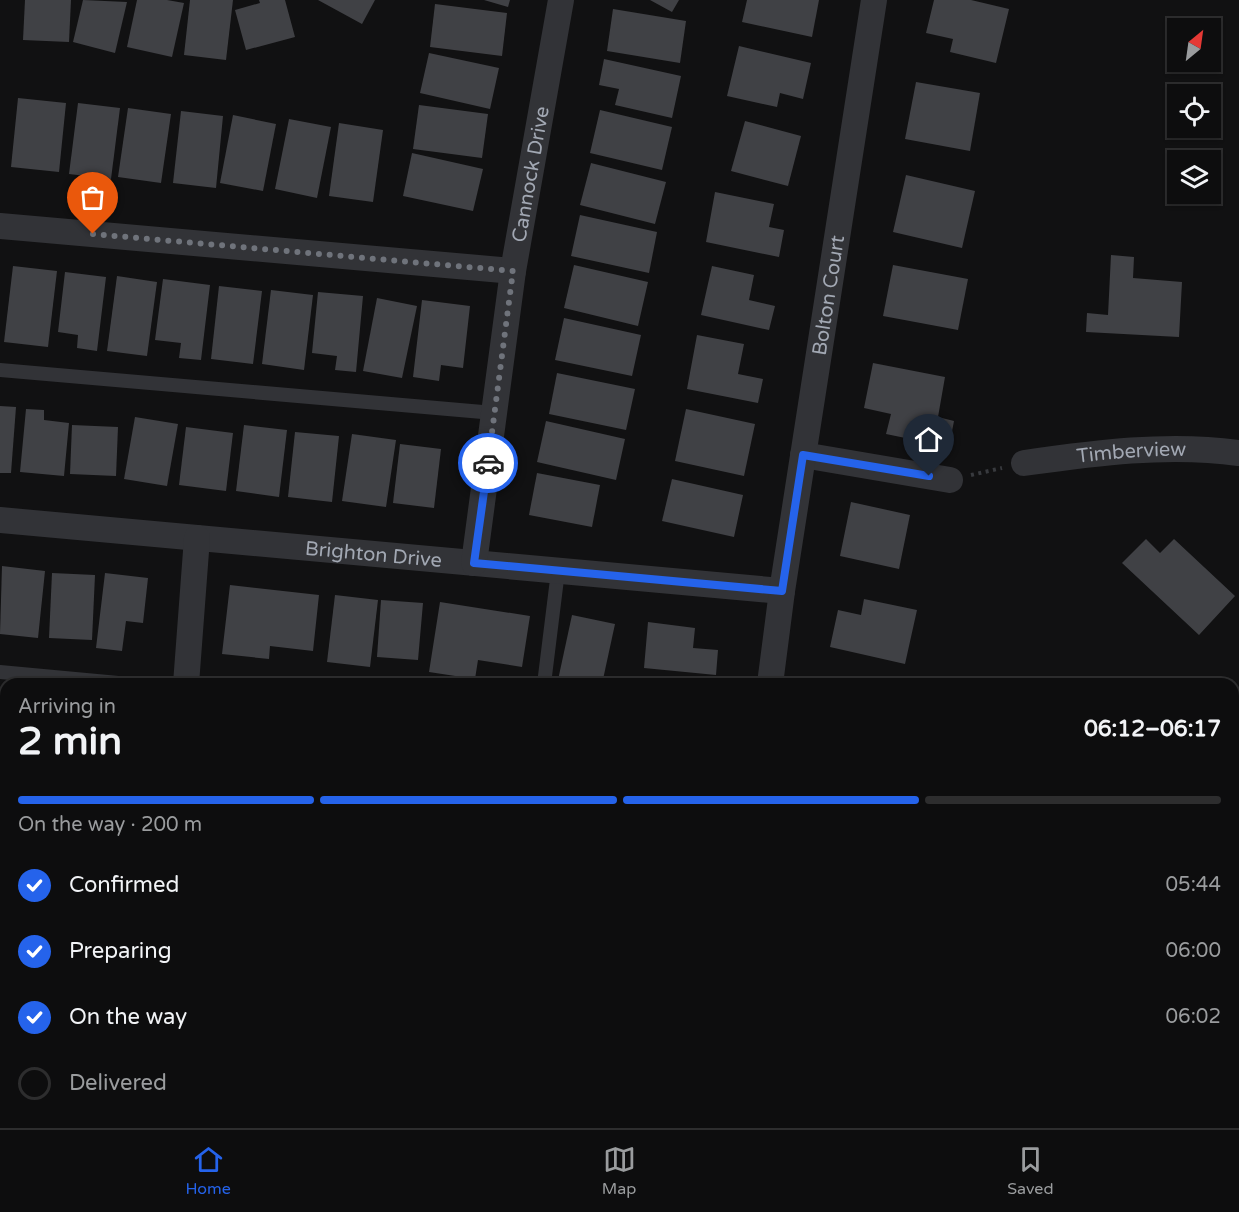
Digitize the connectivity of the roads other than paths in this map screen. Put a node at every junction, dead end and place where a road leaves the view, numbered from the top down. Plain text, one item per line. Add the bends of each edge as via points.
1 (561, 0) edge
2 (874, 0) edge
3 (0, 226) edge
4 (513, 271) junction
5 (0, 370) edge
6 (494, 413) junction
7 (1239, 453) edge
8 (803, 455) junction
9 (1024, 463) road end
10 (950, 480) road end
11 (0, 520) edge
12 (197, 538) junction
13 (474, 563) junction
14 (558, 571) junction
15 (782, 591) junction
16 (0, 672) edge
17 (64, 678) edge
18 (186, 678) edge
19 (545, 678) edge
20 (771, 678) edge

1 - 4 street, Cannock Drive
2 - 8 street, Bolton Court
3 - 4 street
4 - 6 street, Cannock Drive
5 - 6 lane
6 - 13 street, Cannock Drive
7 - 9 street, Timberview via 1190,448 1134,450
8 - 10 street
8 - 15 street, Bolton Court
11 - 12 street, Brighton Drive
12 - 13 street, Brighton Drive
12 - 18 street
13 - 14 street, Brighton Drive
14 - 15 street, Brighton Drive
14 - 19 lane
15 - 20 street, Bolton Court
16 - 17 lane

